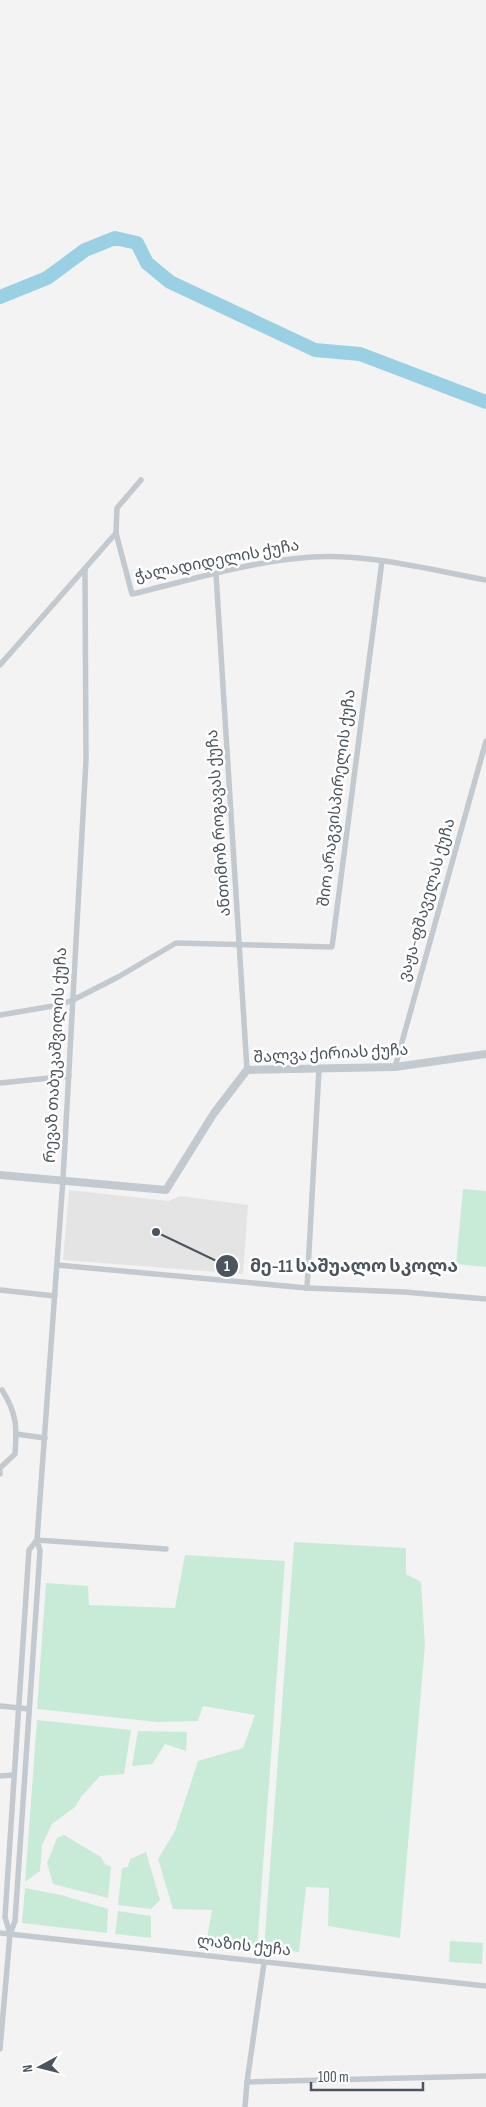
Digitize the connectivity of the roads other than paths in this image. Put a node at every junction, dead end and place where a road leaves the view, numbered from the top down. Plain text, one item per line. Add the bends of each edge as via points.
1 (141, 480) dead end
2 (116, 533) junction
3 (382, 561) junction
4 (84, 569) junction
5 (216, 574) junction
6 (486, 580) edge
7 (0, 665) edge
8 (486, 740) edge
9 (241, 944) junction
10 (73, 1000) junction
11 (0, 1015) edge
12 (486, 1054) edge
13 (395, 1067) junction
14 (318, 1068) junction
15 (247, 1070) junction
16 (69, 1076) junction
17 (0, 1083) edge
18 (0, 1175) edge
19 (63, 1179) junction
20 (56, 1265) junction
21 (307, 1288) junction
22 (0, 1290) edge
23 (55, 1296) junction
24 (486, 1299) edge
25 (2, 1390) dead end
26 (16, 1434) junction
27 (45, 1438) junction
28 (0, 1474) edge
29 (36, 1540) junction
30 (166, 1549) dead end
31 (0, 1706) edge
32 (18, 1708) junction
33 (30, 1709) junction
34 (0, 1776) edge
35 (13, 1776) junction
36 (0, 1933) edge
37 (10, 1934) junction
38 (264, 1963) junction
39 (486, 1986) edge
40 (0, 2049) edge
41 (486, 2076) edge
42 (247, 2082) junction
43 (245, 2107) edge

1 - 2 street via 117,508
2 - 4 street
2 - 5 street, ჭალადიდელის ქუჩა via 132,594
3 - 5 street, ჭალადიდელის ქუჩა via 313,557
3 - 6 street, ჭალადიდელის ქუჩა
3 - 9 street, შიო არაგვისპირელის ქუჩა via 332,947
4 - 7 street
4 - 10 street, რევაზ თაბუკაშვილის ქუჩა via 86,760
5 - 9 street, ანთიმოზ როგავას ქუჩა
8 - 13 street, ვაჟა-ფშაველას ქუჩა
9 - 10 street via 176,943
9 - 15 street, ანთიმოზ როგავას ქუჩა
10 - 11 street
10 - 16 street, რევაზ თაბუკაშვილის ქუჩა
12 - 13 street, შალვა ქირიას ქუჩა
13 - 14 street, შალვა ქირიას ქუჩა
14 - 15 street, შალვა ქირიას ქუჩა
14 - 21 street
15 - 19 street, შალვა ქირიას ქუჩა via 214,1113 166,1190
16 - 17 street
16 - 19 street, რევაზ თაბუკაშვილის ქუჩა
18 - 19 street, შალვა ქირიას ქუჩა
19 - 20 street, რევაზ თაბუკაშვილის ქუჩა
20 - 21 street
20 - 23 street, რევაზ თაბუკაშვილის ქუჩა
21 - 24 street
22 - 23 street
23 - 27 street, რევაზ თაბუკაშვილის ქუჩა
25 - 26 street via 16,1417
26 - 27 street
26 - 28 street via 15,1454 0,1468
27 - 29 street, რევაზ თაბუკაშვილის ქუჩა
29 - 30 street
29 - 32 street, რევაზ თაბუკაშვილის ქუჩა via 29,1550
29 - 33 street, რევაზ თაბუკაშვილის ქუჩა via 40,1551
31 - 32 street
32 - 33 street
32 - 35 street, რევაზ თაბუკაშვილის ქუჩა
33 - 37 street, რევაზ თაბუკაშვილის ქუჩა via 15,1922
34 - 35 street
35 - 37 street, რევაზ თაბუკაშვილის ქუჩა via 5,1917
36 - 37 street, ლაზის ქუჩა
37 - 38 street, ლაზის ქუჩა
37 - 40 street, რევაზ თაბუკაშვილის ქუჩა
38 - 39 street, ლაზის ქუჩა
38 - 42 street
41 - 42 street
42 - 43 street

